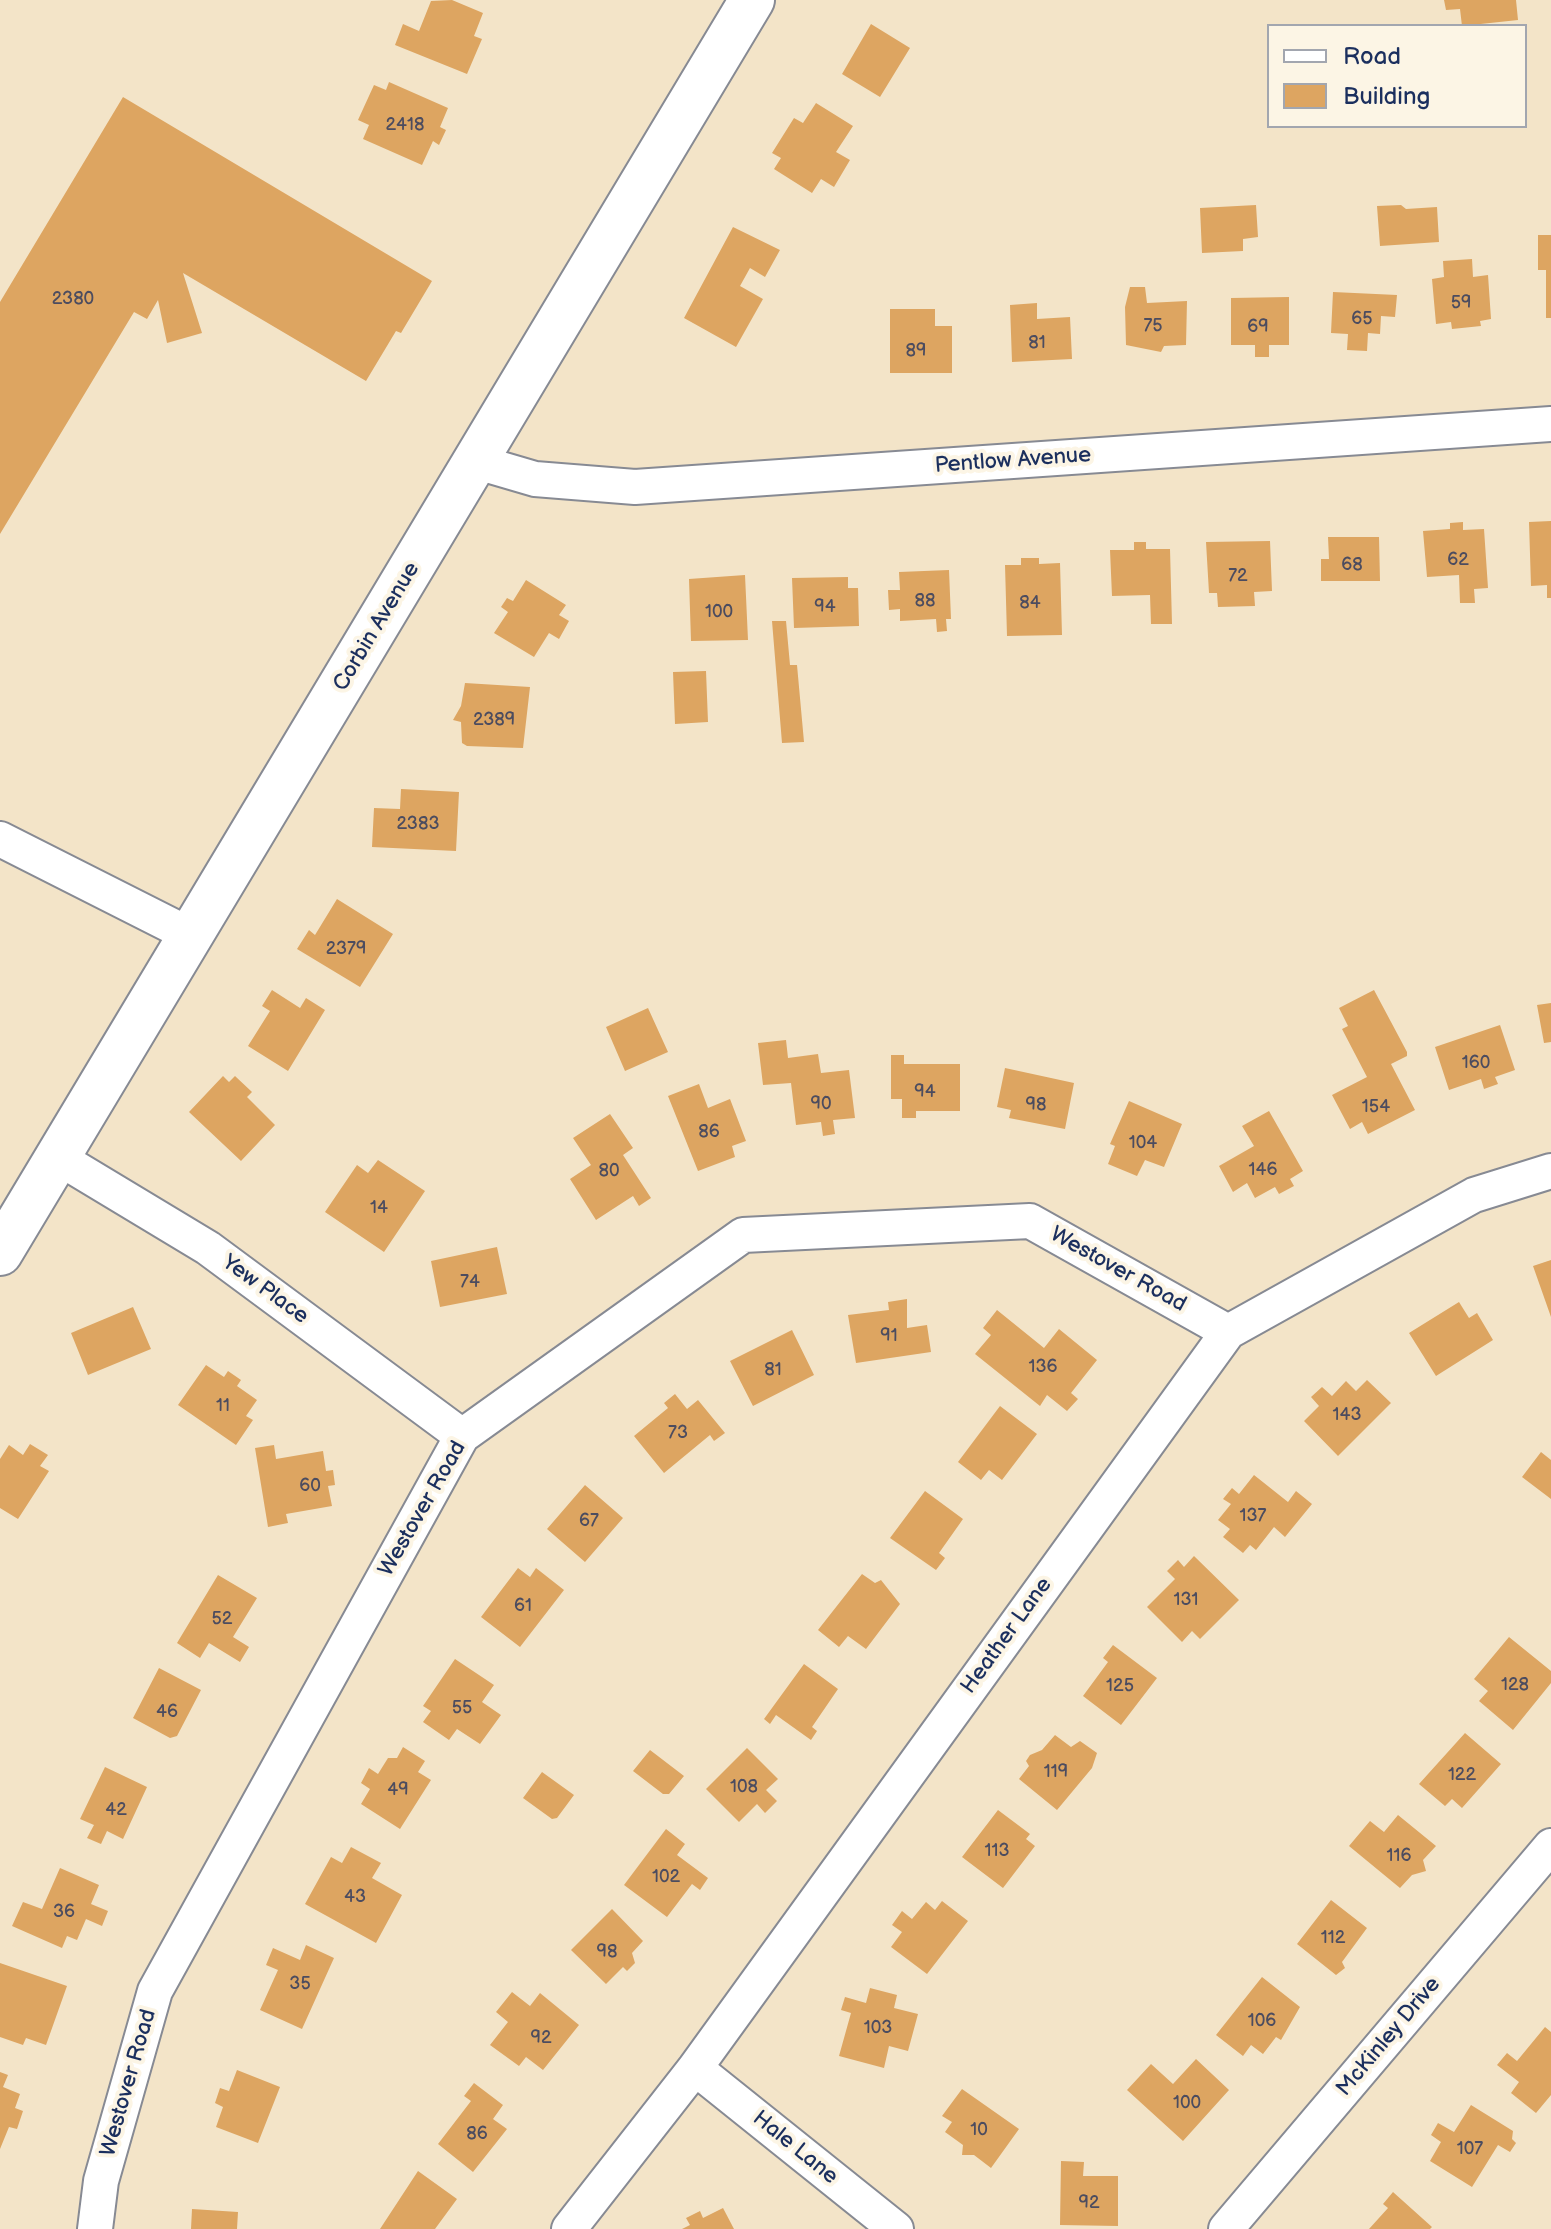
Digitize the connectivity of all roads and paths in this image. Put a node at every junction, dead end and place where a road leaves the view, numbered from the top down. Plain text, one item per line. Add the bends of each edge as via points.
1 (752, 0) edge
2 (1551, 424) edge
3 (477, 462) junction
4 (0, 839) edge
5 (190, 935) junction
6 (57, 1157) junction
7 (1551, 1171) edge
8 (0, 1253) edge
9 (1228, 1332) junction
10 (462, 1436) junction
11 (1551, 1846) edge
12 (695, 2068) junction
13 (95, 2229) edge
14 (569, 2229) edge
15 (896, 2229) edge
16 (1226, 2229) edge

1 - 3 main road, Corbin Avenue
2 - 3 street, Pentlow Avenue via 635,487 535,479
3 - 5 main road, Corbin Avenue
4 - 5 street
5 - 6 main road, Corbin Avenue
6 - 8 main road, Corbin Avenue
6 - 10 street, Yew Place via 208,1248
7 - 9 street, Heather Lane via 1474,1195
9 - 10 street, Westover Road via 1030,1221 743,1235
9 - 12 street, Heather Lane
10 - 13 street, Westover Road via 155,1991 101,2181
11 - 16 street, McKinley Drive
12 - 14 street, Heather Lane
12 - 15 street, Hale Lane

